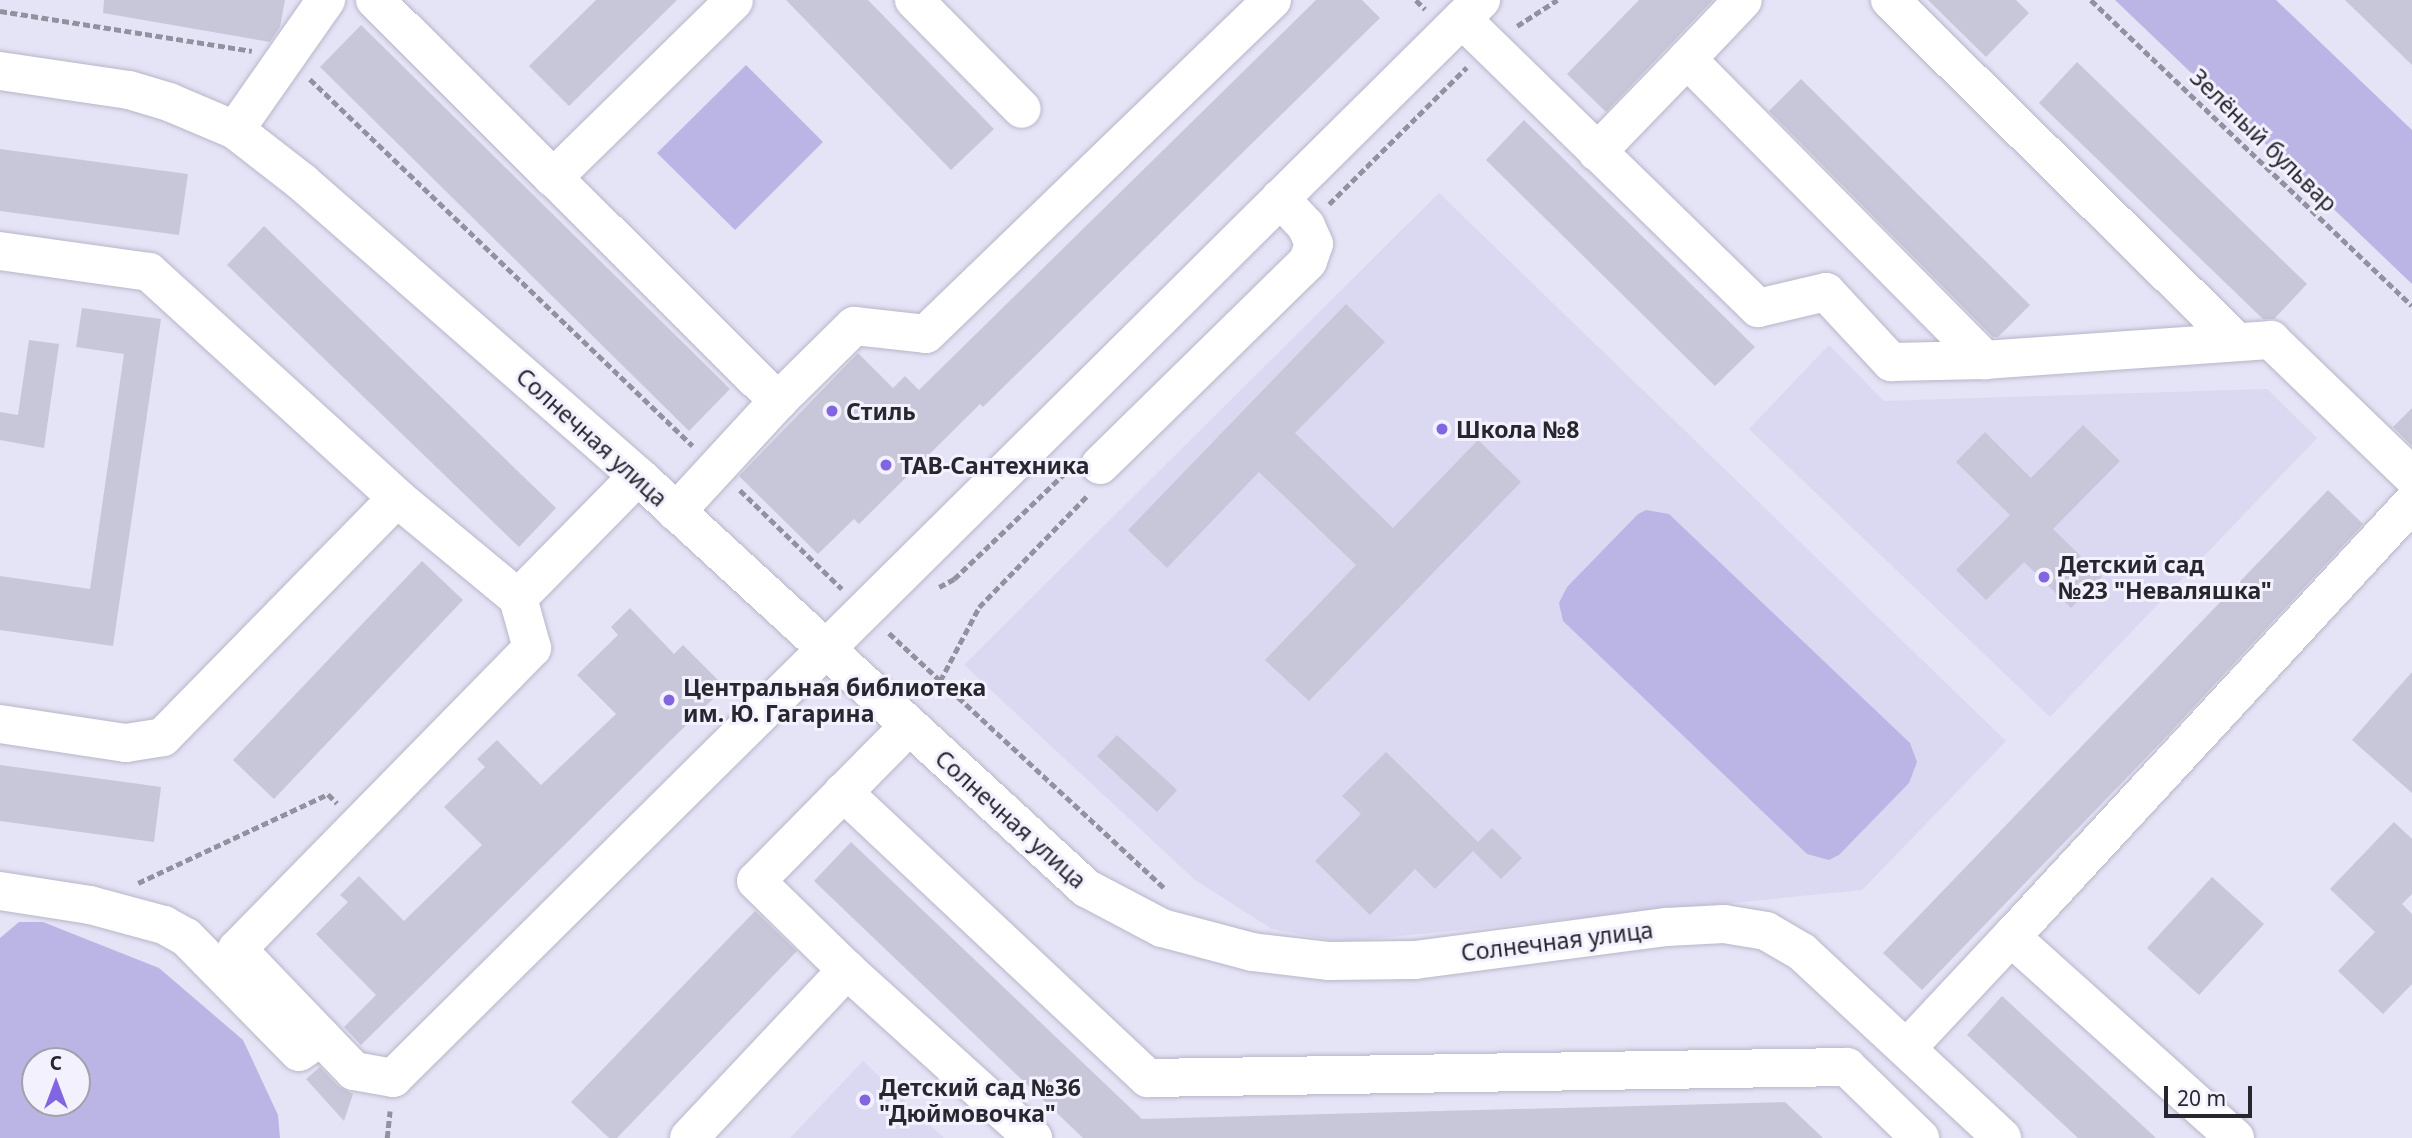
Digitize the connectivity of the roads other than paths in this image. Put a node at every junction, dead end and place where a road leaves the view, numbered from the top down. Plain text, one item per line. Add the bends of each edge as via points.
1 (326, 0) edge
2 (375, 0) edge
3 (914, 0) edge
4 (1744, 0) edge
5 (1889, 0) edge
6 (734, 1) edge
7 (1255, 6) edge
8 (1472, 9) edge
9 (1687, 59) junction
10 (0, 71) edge
11 (1022, 109) dead end
12 (235, 130) junction
13 (1597, 152) junction
14 (553, 178) junction
15 (1280, 198) junction
16 (0, 251) edge
17 (2236, 341) junction
18 (1985, 360) junction
19 (778, 401) junction
20 (1100, 465) road end
21 (2412, 475) edge
22 (638, 476) junction
23 (397, 498) junction
24 (2412, 503) edge
25 (676, 512) junction
26 (518, 598) junction
27 (825, 649) junction
28 (0, 724) edge
29 (908, 727) junction
30 (843, 792) junction
31 (0, 891) edge
32 (2011, 937) junction
33 (847, 970) junction
34 (321, 1037) junction
35 (1896, 1037) junction
36 (1846, 1067) junction
37 (689, 1138) edge
38 (1033, 1138) edge
39 (1920, 1138) edge
40 (2003, 1138) edge
41 (2235, 1138) edge

1 - 12 street
2 - 14 street
3 - 11 street
4 - 9 street
5 - 17 street
6 - 14 street
7 - 19 street via 926,334 853,326
8 - 13 street via 1489,45
8 - 15 street
9 - 13 street
9 - 18 street
10 - 12 street, Солнечная улица via 129,90
12 - 22 street, Солнечная улица via 302,182
13 - 18 street via 1758,308 1826,292 1891,362
14 - 19 street
15 - 20 street via 1307,226 1314,244 1308,261
15 - 27 street
16 - 23 street via 149,272
17 - 18 street
17 - 21 street via 2271,340
19 - 25 street
22 - 25 street, Солнечная улица
22 - 26 street
23 - 26 street
23 - 28 street via 163,737 126,743
24 - 32 street
25 - 27 street, Солнечная улица
26 - 34 street via 532,648 237,949
27 - 29 street, Солнечная улица
27 - 34 street via 393,1079 354,1071
29 - 30 street
29 - 35 street, Солнечная улица via 1086,888 1162,928 1252,952 1339,961 1415,960 1667,927 1724,924 1766,932 1802,952
30 - 33 street via 756,881
30 - 36 street via 1148,1077
31 - 34 street via 90,905 164,925 186,937 299,1052
32 - 35 street
32 - 41 street
33 - 37 street
33 - 38 street
35 - 36 street
35 - 40 street, Солнечная улица
36 - 39 street

